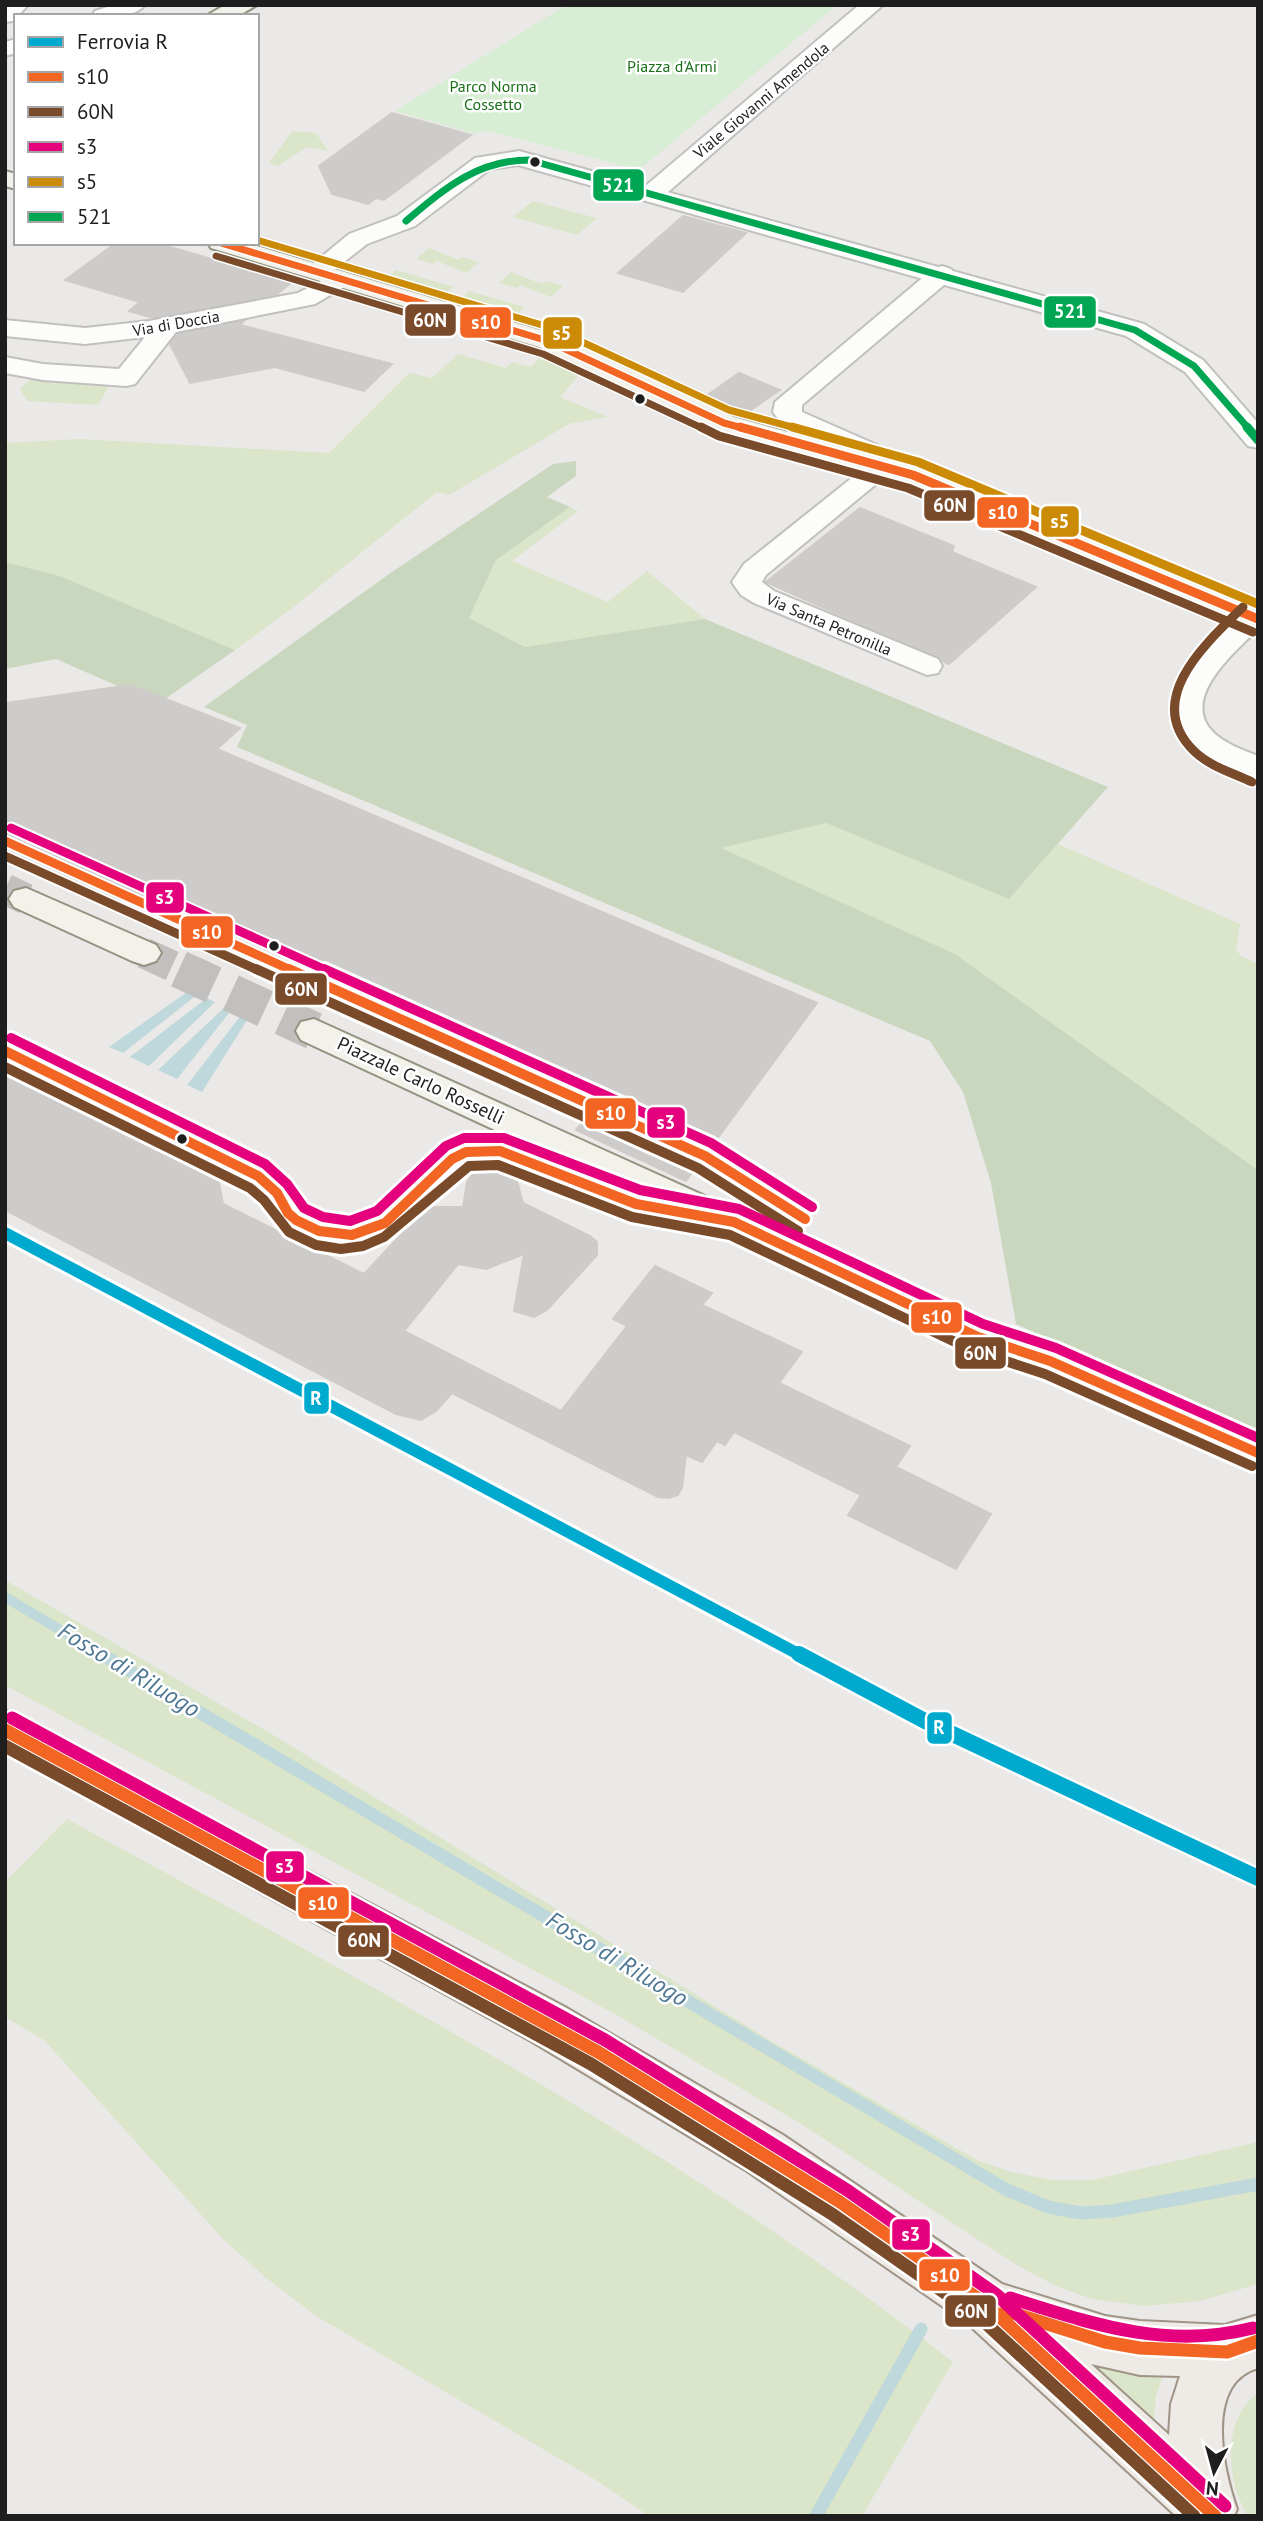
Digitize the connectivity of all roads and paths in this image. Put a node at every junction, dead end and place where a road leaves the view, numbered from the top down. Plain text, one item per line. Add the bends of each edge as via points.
1 (17, 5) edge
2 (134, 5) edge
3 (246, 5) edge
4 (872, 5) edge
5 (109, 14) edge
6 (222, 14) edge
7 (5, 16) edge
8 (651, 194) junction
9 (259, 228) edge
10 (227, 245) edge
11 (327, 272) junction
12 (942, 274) junction
13 (168, 325) junction
14 (5, 328) edge
15 (5, 365) edge
16 (1258, 440) edge
17 (878, 464) junction
18 (1255, 618) edge
19 (927, 666) dead end
20 (1258, 769) edge
21 (26, 899) tunnel mouth
22 (144, 953) tunnel mouth
23 (314, 1031) tunnel mouth
24 (5, 1051) edge
25 (734, 1222) junction
26 (978, 1337) junction
27 (1258, 1453) edge
28 (1258, 1474) edge
29 (5, 1730) edge
30 (987, 2305) junction
31 (1242, 2347) edge
32 (1212, 2512) edge

1 - 7 street
2 - 5 street
3 - 6 main road
4 - 8 street, Viale Giovanni Amendola
8 - 11 street, Via di Doccia via 529,160 503,158 478,166 406,221 386,249
8 - 12 street, Via di Doccia
9 - 11 main road via 293,242
10 - 11 main road
11 - 13 street, Via di Doccia via 306,299
11 - 17 main road via 559,345 712,418
12 - 16 street, Via di Doccia via 1113,322 1154,339 1199,370
12 - 17 street via 789,402 787,412 792,418 867,451
13 - 14 street, Via di Doccia via 96,335
13 - 15 street via 126,378
17 - 18 main road
17 - 19 street, Via Santa Petronilla via 754,570 747,582 764,597
18 - 20 street via 1198,679 1186,699 1186,710 1203,741
21 - 22 main road
23 - 25 main road, Piazzale Carlo Rosselli
24 - 25 street, Piazzale Carlo Rosselli via 258,1176 296,1220 332,1234 352,1235 385,1223 452,1159 483,1150 518,1157 636,1204
25 - 26 main road
26 - 27 main road via 1050,1362
26 - 28 main road via 1030,1374
29 - 30 main road via 598,2052 841,2202
30 - 31 main road via 1105,2342 1140,2348
30 - 32 main road
31 - 32 main road via 1211,2370 1197,2417 1197,2474

